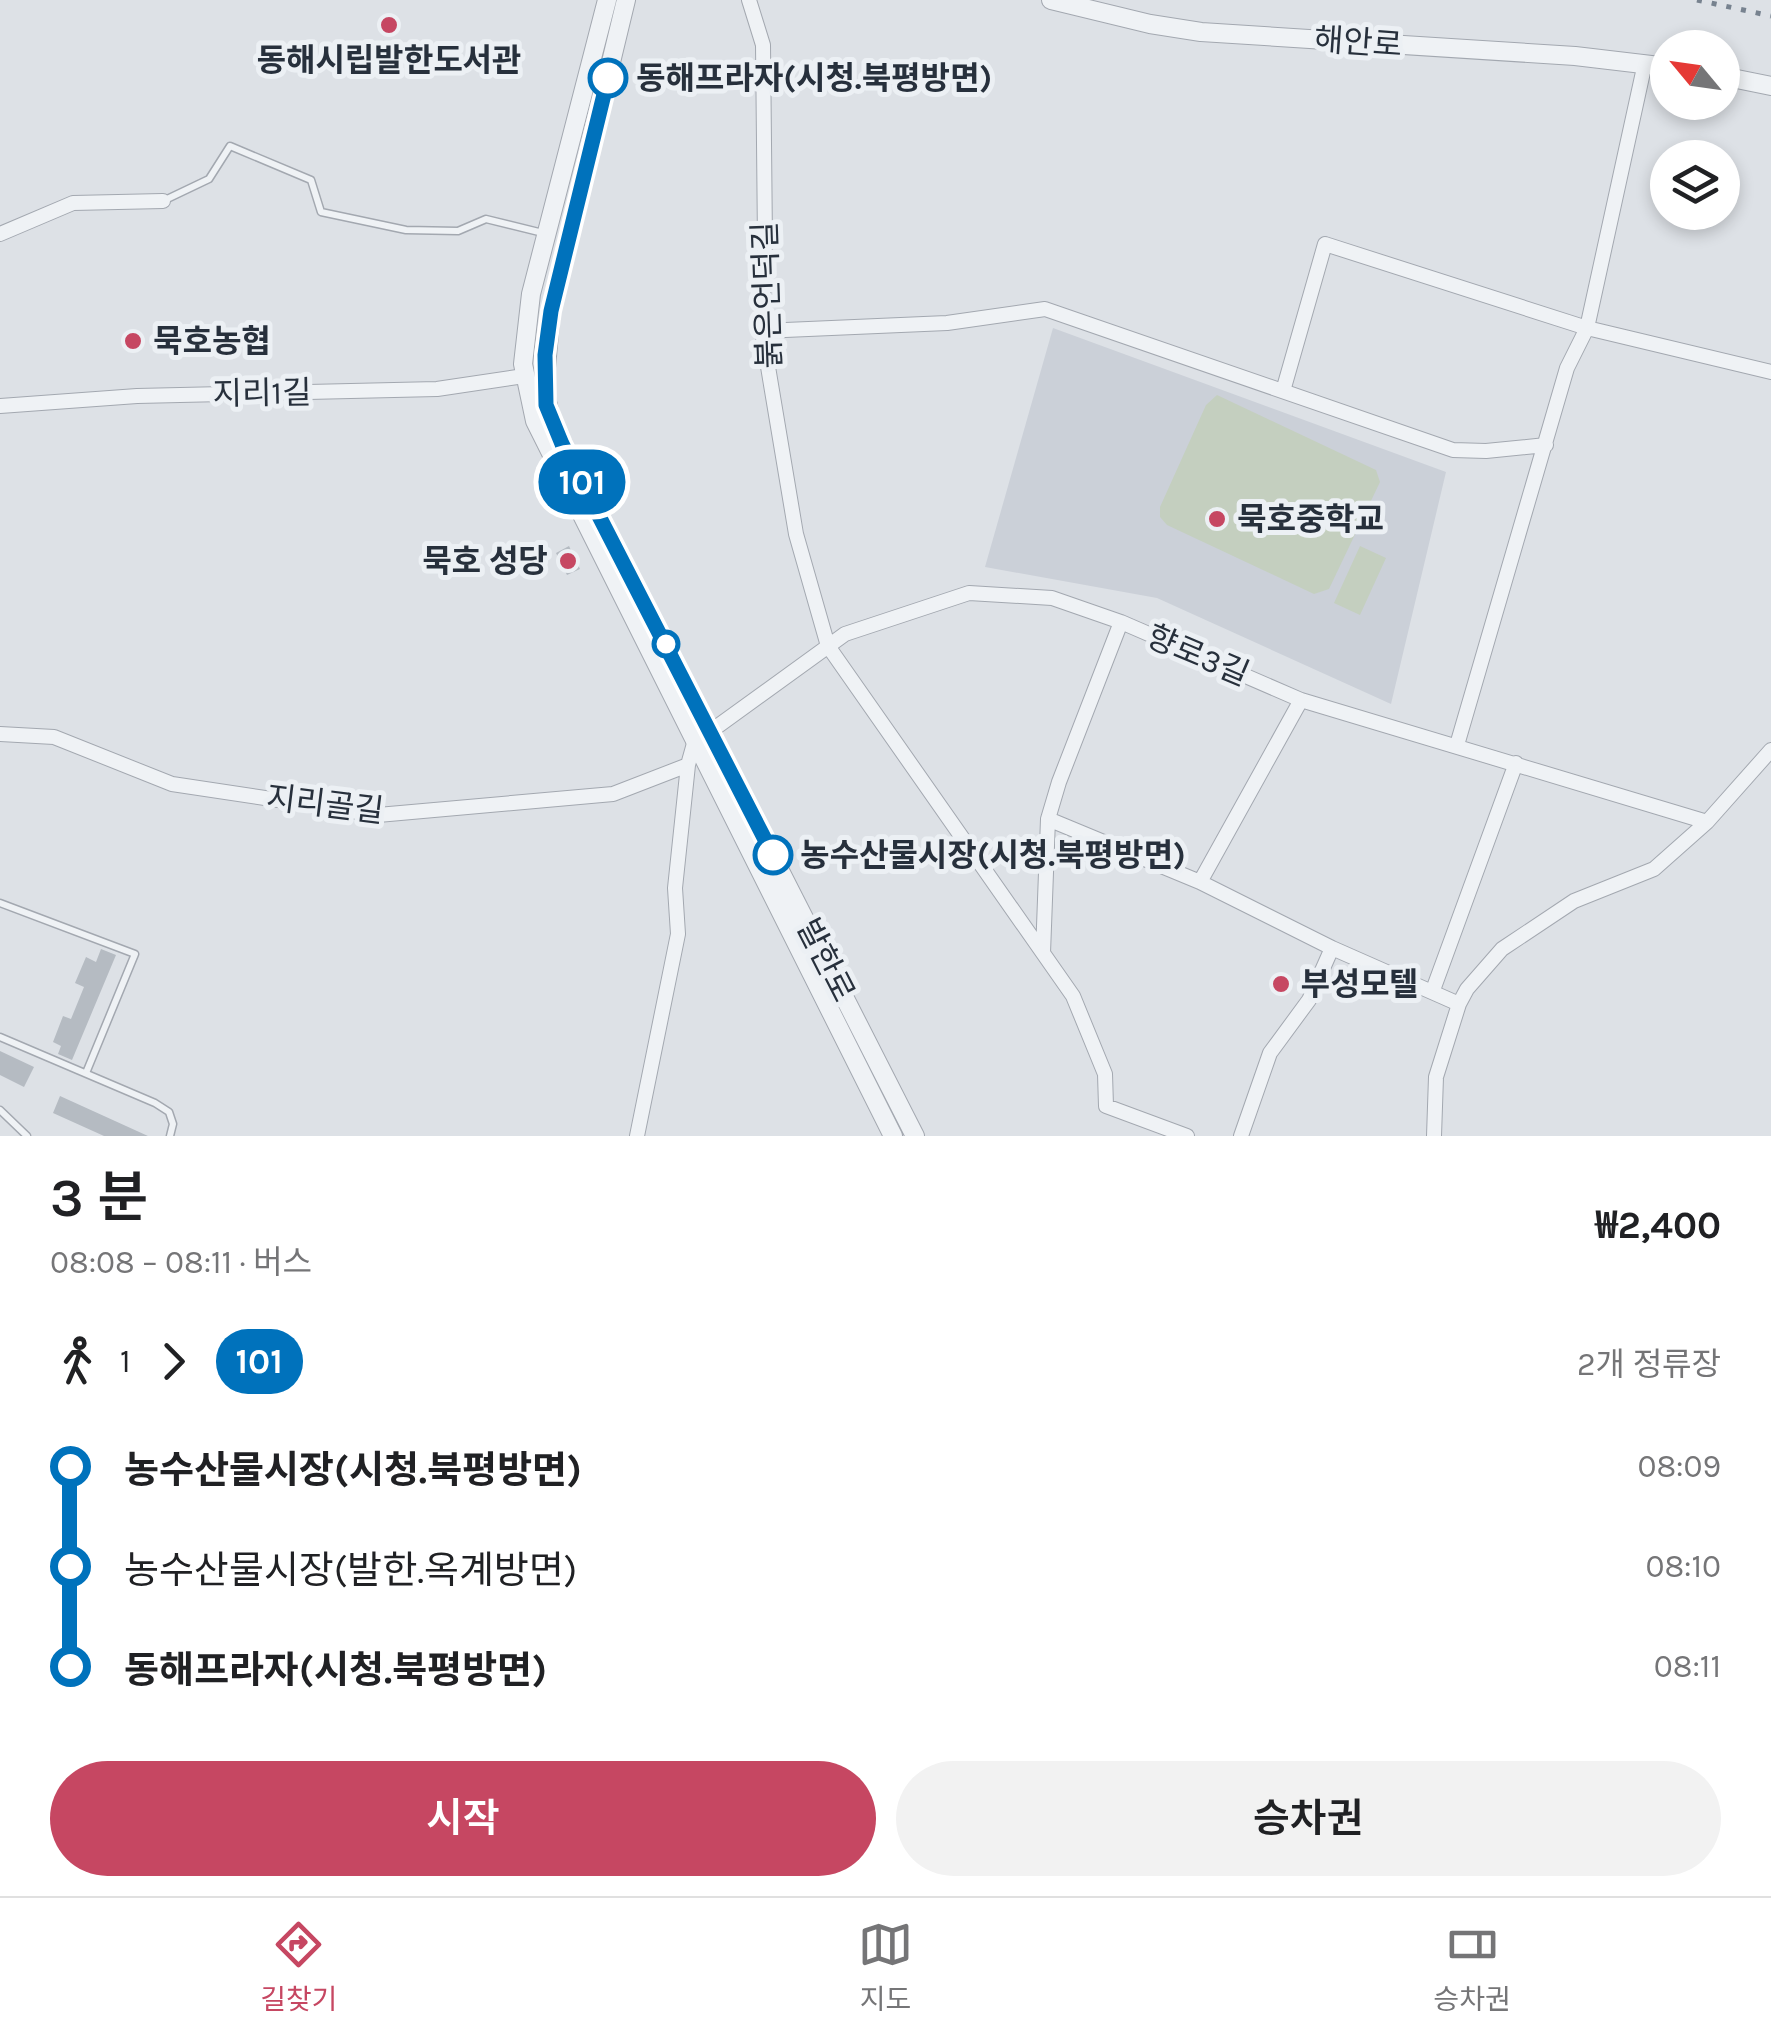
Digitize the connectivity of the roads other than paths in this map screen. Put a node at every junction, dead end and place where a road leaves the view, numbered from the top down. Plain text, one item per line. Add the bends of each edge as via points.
1 (607, 0) edge
2 (626, 0) edge
3 (749, 0) edge
4 (1051, 0) edge
5 (1645, 64) junction
6 (1650, 65) edge
7 (1740, 80) edge
8 (1771, 86) edge
9 (164, 201) joint
10 (0, 234) edge
11 (547, 234) junction
12 (1587, 328) junction
13 (762, 331) junction
14 (1771, 372) edge
15 (544, 374) junction
16 (524, 376) junction
17 (1283, 391) junction
18 (0, 406) edge
19 (1546, 445) junction
20 (1120, 622) junction
21 (828, 646) junction
22 (1302, 700) junction
23 (0, 734) edge
24 (703, 736) junction
25 (1457, 745) junction
26 (1771, 750) edge
27 (1516, 763) junction
28 (688, 765) junction
29 (1048, 819) junction
30 (1707, 822) junction
31 (1200, 882) junction
32 (0, 904) edge
33 (1332, 948) junction
34 (1043, 954) junction
35 (1433, 990) junction
36 (1459, 1004) junction
37 (0, 1037) edge
38 (86, 1072) junction
39 (0, 1110) edge
40 (27, 1136) edge
41 (170, 1136) edge
42 (638, 1136) edge
43 (893, 1136) edge
44 (914, 1136) edge
45 (1187, 1136) edge
46 (1241, 1136) edge
47 (1434, 1136) edge

1 - 11 street, 발한로
2 - 15 street, 발한로 via 551,311
3 - 13 street, 붉은언덕길 via 763,45
4 - 5 street, 해안로 via 1201,32
5 - 6 street, 해안로
5 - 12 street
7 - 8 street
9 - 10 street via 73,203
9 - 11 lane via 209,179 230,146 311,180 322,212 406,230 458,230 486,220
11 - 16 street, 발한로 via 532,294
12 - 14 street
12 - 17 street via 1326,244
12 - 19 street via 1567,368
13 - 17 street via 947,323 1046,309
13 - 21 street, 붉은언덕길 via 796,534
15 - 16 street
15 - 24 street, 발한로 via 552,422
16 - 18 street, 지리1길 via 436,389
16 - 24 street, 발한로 via 535,421
17 - 19 street via 1452,450
19 - 25 street
20 - 21 street, 향로3길 via 1052,598 969,593 845,634
20 - 22 street, 향로3길
20 - 29 street
21 - 24 street, 향로3길
21 - 34 street, 붉은언덕길
22 - 25 street, 향로3길
22 - 31 street
23 - 28 street, 지리골길 via 54,736 172,784 378,814 613,794
24 - 28 street
24 - 43 street, 발한로
24 - 44 street, 발한로
25 - 27 street, 향로3길
26 - 30 street
27 - 30 street, 향로3길
27 - 35 street
28 - 42 street via 675,888 678,934
29 - 31 street
29 - 34 street
30 - 36 street via 1654,869 1574,900 1502,949
31 - 33 street
32 - 38 lane via 135,954
33 - 35 street
33 - 46 street via 1308,1000 1270,1053
34 - 45 street, 붉은언덕길 via 1086,1027 1105,1074 1106,1106
35 - 36 street
36 - 47 street via 1436,1078
37 - 38 lane
38 - 41 lane via 169,1112
39 - 40 lane

